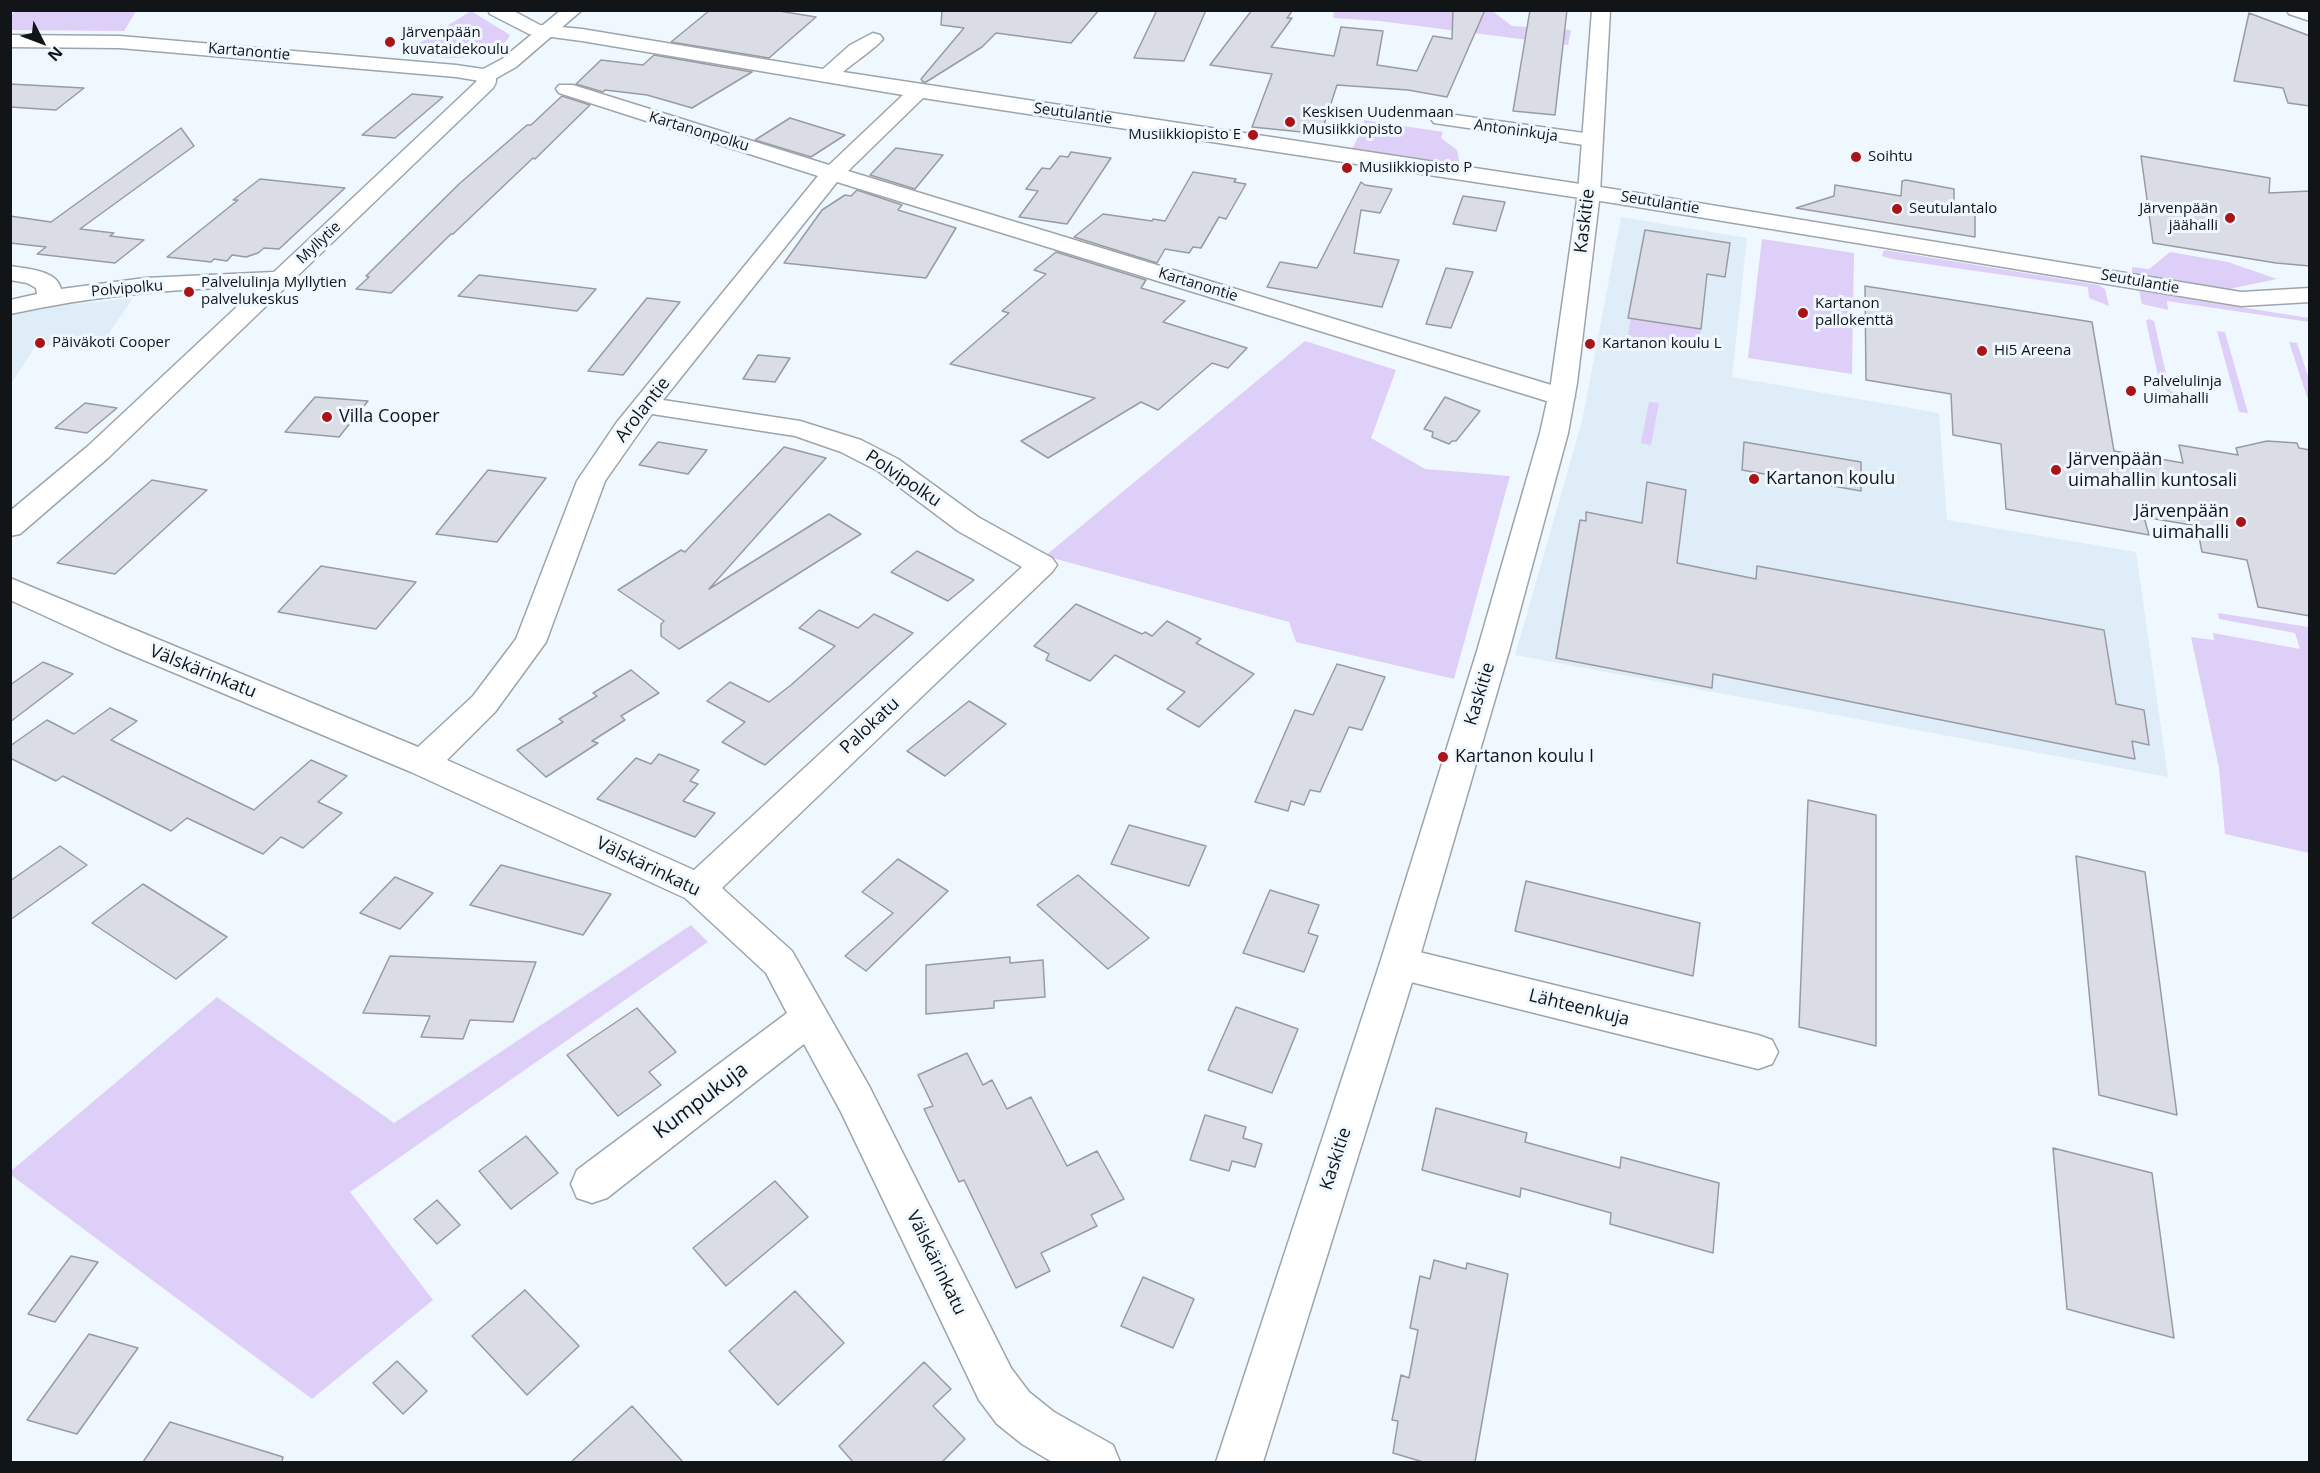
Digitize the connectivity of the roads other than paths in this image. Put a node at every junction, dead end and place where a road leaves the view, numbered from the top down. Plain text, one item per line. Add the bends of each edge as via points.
1 (497, 10) edge
2 (573, 10) edge
3 (1601, 10) edge
4 (2296, 10) edge
5 (2310, 15) edge
6 (549, 31) junction
7 (873, 39) dead end
8 (10, 41) edge
9 (486, 76) junction
10 (827, 76) junction
11 (567, 89) dead end
12 (918, 91) junction
13 (1440, 119) dead end
14 (1591, 140) junction
15 (833, 173) junction
16 (1590, 193) junction
17 (10, 273) edge
18 (280, 279) junction
19 (2310, 296) edge
20 (50, 297) junction
21 (10, 307) edge
22 (1562, 397) junction
23 (646, 405) junction
24 (10, 527) edge
25 (1041, 565) joint
26 (10, 588) edge
27 (423, 763) junction
28 (698, 888) junction
29 (1399, 963) junction
30 (810, 1018) junction
31 (1758, 1052) dead end
32 (592, 1184) dead end
33 (1096, 1462) edge
34 (1239, 1462) edge

1 - 6 street, Seutulantie via 528,27
2 - 6 street, Myllytie
3 - 14 street, Kaskitie
4 - 5 street
6 - 9 street, Myllytie
6 - 10 street, Seutulantie
7 - 10 street
8 - 9 street, Kartanontie via 120,42
9 - 18 street, Myllytie via 486,84
10 - 12 street, Seutulantie
11 - 15 street, Kartanonpolku
12 - 15 street, Arolantie
12 - 16 street, Seutulantie
13 - 14 street, Antoninkuja
14 - 16 street, Kaskitie
15 - 22 street, Kartanontie
15 - 23 street, Arolantie
16 - 19 street, Seutulantie via 2241,299
16 - 22 street, Kaskitie
17 - 20 street via 34,277 48,285
18 - 20 street, Polvipolku
18 - 24 street, Myllytie via 98,452
20 - 21 street, Polvipolku
22 - 29 street, Kaskitie via 1493,651
23 - 25 street, Polvipolku via 800,429 851,446 888,465 968,524
23 - 27 street, Arolantie via 591,481 530,642 484,704
25 - 28 street, Palokatu
26 - 27 street, Välskärinkatu
27 - 28 street, Välskärinkatu
28 - 30 street, Välskärinkatu via 779,962
29 - 31 street, Lähteenkuja
29 - 34 street, Kaskitie
30 - 32 street, Kumpukuja
30 - 33 street, Välskärinkatu via 855,1098 995,1384 1012,1407 1038,1428

